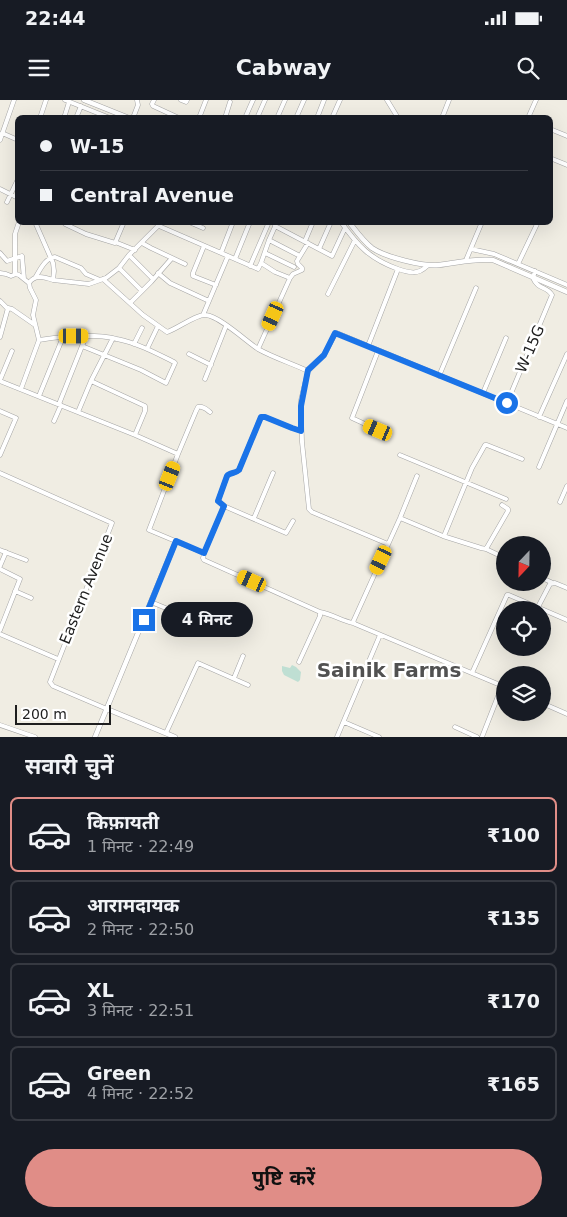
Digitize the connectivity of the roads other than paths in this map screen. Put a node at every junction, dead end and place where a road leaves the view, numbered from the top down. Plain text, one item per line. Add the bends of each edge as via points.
1 (14, 100) edge
2 (46, 100) edge
3 (83, 100) edge
4 (103, 100) edge
5 (137, 100) edge
6 (154, 100) edge
7 (181, 100) edge
8 (187, 100) edge
9 (206, 100) edge
10 (246, 100) edge
11 (265, 100) edge
12 (285, 100) edge
13 (304, 100) edge
14 (324, 100) edge
15 (340, 100) edge
16 (387, 100) edge
17 (449, 100) edge
18 (536, 100) edge
19 (67, 101) edge
20 (252, 101) edge
21 (230, 102) dead end
22 (81, 106) junction
23 (100, 106) junction
24 (41, 115) edge
25 (65, 115) edge
26 (77, 115) edge
27 (104, 115) edge
28 (120, 115) edge
29 (134, 115) edge
30 (172, 115) edge
31 (200, 115) edge
32 (225, 115) edge
33 (246, 115) edge
34 (258, 115) edge
35 (278, 115) edge
36 (297, 115) edge
37 (318, 115) edge
38 (333, 115) edge
39 (396, 115) edge
40 (443, 115) edge
41 (529, 115) edge
42 (553, 130) edge
43 (1, 133) edge
44 (567, 136) edge
45 (15, 139) edge
46 (0, 140) edge
47 (553, 159) edge
48 (567, 165) edge
49 (15, 185) edge
50 (0, 189) edge
51 (10, 195) junction
52 (15, 197) edge
53 (7, 202) dead end
54 (18, 225) edge
55 (35, 225) edge
56 (67, 225) edge
57 (123, 225) edge
58 (159, 225) edge
59 (162, 225) edge
60 (196, 225) edge
61 (231, 225) edge
62 (249, 225) edge
63 (267, 225) edge
64 (276, 225) edge
65 (278, 225) edge
66 (312, 225) edge
67 (329, 225) edge
68 (343, 225) edge
69 (352, 225) edge
70 (481, 225) edge
71 (537, 225) edge
72 (204, 228) dead end
73 (345, 228) junction
74 (269, 240) junction
75 (355, 240) junction
76 (116, 242) junction
77 (306, 242) junction
78 (142, 243) junction
79 (204, 246) junction
80 (319, 249) junction
81 (471, 249) junction
82 (136, 250) junction
83 (0, 252) edge
84 (221, 253) junction
85 (265, 253) junction
86 (130, 256) junction
87 (228, 256) junction
88 (300, 256) junction
89 (51, 258) junction
90 (172, 258) junction
91 (14, 259) junction
92 (234, 259) junction
93 (466, 260) junction
94 (261, 263) junction
95 (185, 264) dead end
96 (518, 264) junction
97 (250, 266) junction
98 (428, 266) junction
99 (294, 267) dead end
100 (119, 268) junction
101 (398, 269) junction
102 (535, 271) junction
103 (0, 273) edge
104 (15, 274) junction
105 (158, 274) junction
106 (24, 278) junction
107 (35, 278) junction
108 (290, 278) junction
109 (533, 278) junction
110 (153, 279) junction
111 (53, 280) junction
112 (102, 280) junction
113 (29, 283) junction
114 (216, 285) junction
115 (567, 285) edge
116 (476, 288) dead end
117 (142, 291) junction
118 (567, 292) edge
119 (328, 294) dead end
120 (0, 301) edge
121 (209, 301) junction
122 (130, 303) junction
123 (8, 308) junction
124 (203, 315) junction
125 (35, 325) junction
126 (158, 326) junction
127 (226, 326) junction
128 (142, 328) dead end
129 (63, 336) junction
130 (86, 336) junction
131 (0, 338) edge
132 (113, 338) junction
133 (506, 338) dead end
134 (40, 340) junction
135 (134, 344) junction
136 (82, 346) junction
137 (368, 346) junction
138 (147, 349) junction
139 (258, 349) junction
140 (12, 351) dead end
141 (378, 351) junction
142 (105, 354) junction
143 (189, 354) dead end
144 (567, 354) edge
145 (211, 365) junction
146 (308, 370) junction
147 (439, 376) junction
148 (205, 380) dead end
149 (0, 381) edge
150 (91, 382) junction
151 (21, 389) junction
152 (483, 393) junction
153 (39, 396) junction
154 (567, 401) edge
155 (507, 403) junction
156 (60, 404) junction
157 (0, 411) edge
158 (78, 412) junction
159 (210, 412) dead end
160 (539, 417) junction
161 (54, 421) dead end
162 (557, 424) junction
163 (567, 428) edge
164 (378, 430) dead end
165 (301, 431) junction
166 (135, 435) junction
167 (178, 454) junction
168 (0, 455) edge
169 (400, 455) dead end
170 (522, 459) dead end
171 (539, 467) dead end
172 (273, 472) dead end
173 (0, 473) edge
174 (417, 476) dead end
175 (466, 482) junction
176 (567, 486) edge
177 (506, 499) dead end
178 (560, 502) dead end
179 (502, 505) dead end
180 (224, 506) junction
181 (254, 518) junction
182 (400, 518) junction
183 (293, 521) dead end
184 (444, 536) junction
185 (176, 541) junction
186 (388, 544) junction
187 (486, 549) junction
188 (0, 550) edge
189 (6, 552) junction
190 (204, 553) junction
191 (496, 554) edge
192 (26, 560) dead end
193 (0, 568) edge
194 (553, 583) joint
195 (567, 588) edge
196 (15, 591) junction
197 (31, 598) dead end
198 (504, 601) edge
199 (524, 601) edge
200 (541, 601) edge
201 (151, 602) junction
202 (0, 610) edge
203 (320, 612) junction
204 (7, 613) junction
205 (551, 613) edge
206 (496, 620) edge
207 (567, 620) edge
208 (353, 623) junction
209 (0, 630) edge
210 (219, 630) dead end
211 (0, 634) edge
212 (380, 635) junction
213 (243, 656) dead end
214 (58, 660) junction
215 (299, 662) dead end
216 (472, 673) junction
217 (234, 678) junction
218 (496, 683) edge
219 (248, 685) dead end
220 (496, 703) edge
221 (551, 707) edge
222 (107, 709) junction
223 (567, 714) edge
224 (344, 722) junction
225 (0, 725) edge
226 (455, 727) dead end
227 (166, 733) junction
228 (35, 737) edge
229 (95, 737) edge
230 (175, 737) edge
231 (338, 737) edge
232 (379, 737) edge
233 (477, 737) edge
234 (482, 737) edge

1 - 43 street
2 - 24 street
3 - 22 street
3 - 23 street
4 - 23 street
5 - 29 street
6 - 30 street via 153,106
7 - 8 street
9 - 31 street
10 - 20 street
11 - 34 street
12 - 35 street
13 - 36 street
14 - 37 street
15 - 38 street
16 - 39 street
17 - 40 street
18 - 41 street
19 - 22 street
19 - 25 street
20 - 33 street
21 - 32 street
22 - 26 street
22 - 27 street
23 - 28 street
42 - 44 street
43 - 45 street
43 - 46 street
47 - 48 street
49 - 51 street
50 - 51 street
51 - 52 street
51 - 53 street
54 - 91 street
55 - 89 street
56 - 76 street
57 - 76 street
58 - 78 street
59 - 79 street
60 - 72 street
61 - 84 street
62 - 92 street
63 - 97 street
64 - 74 street
65 - 77 street
66 - 77 street
67 - 80 street
68 - 73 street
69 - 98 street via 376,250
70 - 81 street
71 - 96 street
73 - 75 street
73 - 80 street via 332,256
74 - 85 street
74 - 88 street
75 - 101 street via 375,259
75 - 119 street
76 - 82 street
77 - 80 street
77 - 88 street
78 - 82 street
78 - 90 street
79 - 84 street
79 - 114 street via 192,274
81 - 93 street
81 - 96 street
82 - 86 street
83 - 91 street via 7,262
84 - 87 street
85 - 94 street
85 - 99 street
86 - 100 street
86 - 110 street
87 - 92 street
87 - 114 street
88 - 108 street via 297,262 302,270
89 - 107 street via 42,265
89 - 111 street
89 - 112 street
90 - 95 street
90 - 105 street
91 - 104 street
91 - 106 street via 22,256
92 - 97 street
93 - 98 street
93 - 109 street via 497,261
94 - 97 street via 259,269
94 - 108 street
96 - 102 street
98 - 101 street via 416,273
100 - 112 street
100 - 117 street
101 - 137 street
102 - 109 street
102 - 115 street
103 - 104 street
104 - 106 street
105 - 110 street
105 - 121 street
106 - 113 street
107 - 111 street
107 - 113 street
108 - 139 street
109 - 118 street
109 - 155 street, W-15G via 552,295
110 - 117 street
111 - 112 street via 85,284
112 - 122 street
113 - 125 street via 36,300 32,315
114 - 121 street
116 - 147 street
117 - 122 street
120 - 123 street
121 - 124 street
122 - 126 street
123 - 125 street
123 - 131 street
124 - 126 street via 168,332
124 - 127 street
125 - 134 street
126 - 138 street
127 - 139 street
127 - 145 street
128 - 135 street
129 - 130 street
129 - 134 street
129 - 153 street
130 - 132 street
130 - 136 street
132 - 135 street
132 - 142 street
133 - 152 street
134 - 151 street
135 - 138 street
136 - 142 street
136 - 156 street
137 - 141 street
137 - 146 street via 335,333 324,355
138 - 142 street via 175,362 167,383
139 - 146 street
140 - 149 street
141 - 147 street
141 - 164 street via 352,418
142 - 150 street
143 - 145 street
144 - 160 street
145 - 148 street
146 - 165 street via 301,406
147 - 152 street
149 - 151 street
150 - 158 street
150 - 166 street via 145,406
151 - 153 street
152 - 155 street
153 - 156 street
154 - 162 street
155 - 160 street
156 - 158 street
156 - 161 street
157 - 168 street via 16,418
158 - 166 street
159 - 167 street via 203,407 197,409
160 - 162 street
162 - 163 street
162 - 171 street
165 - 180 street via 261,417 239,470 227,476 218,501
165 - 186 street via 309,509
166 - 167 street
167 - 185 street via 149,529
169 - 175 street
170 - 175 street via 485,445
172 - 181 street
173 - 214 street, Eastern Avenue via 112,523
174 - 182 street
175 - 177 street
175 - 184 street
176 - 178 street
179 - 187 street via 508,511
180 - 181 street
180 - 190 street
181 - 183 street via 286,533
182 - 184 street
182 - 186 street
184 - 187 street
185 - 190 street
185 - 201 street
186 - 208 street
187 - 191 street
188 - 189 street
189 - 192 street
189 - 193 street
190 - 203 street via 204,560
193 - 196 street via 20,579
194 - 195 street
194 - 200 street
196 - 197 street
196 - 204 street
198 - 199 street via 509,595
201 - 210 street
201 - 222 street
202 - 204 street
203 - 208 street
203 - 215 street
204 - 209 street
205 - 207 street
206 - 216 street
208 - 212 street
211 - 214 street
212 - 216 street
212 - 224 street
213 - 217 street
214 - 222 street, Eastern Avenue via 51,684
216 - 218 street
217 - 219 street
217 - 227 street via 198,663
220 - 234 street
221 - 223 street
222 - 227 street
222 - 229 street
224 - 231 street
224 - 232 street
225 - 228 street
226 - 233 street
227 - 230 street

